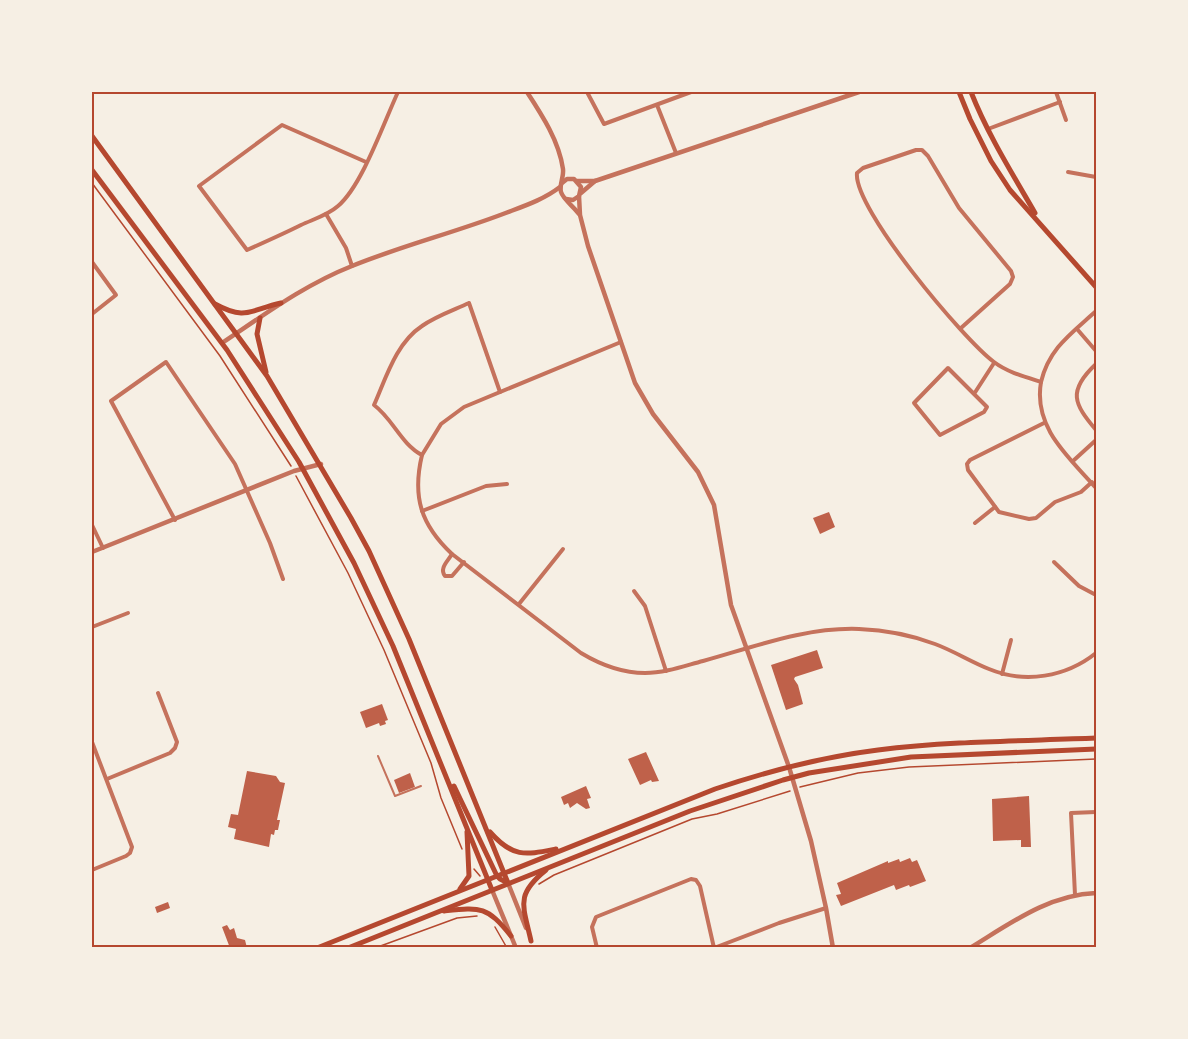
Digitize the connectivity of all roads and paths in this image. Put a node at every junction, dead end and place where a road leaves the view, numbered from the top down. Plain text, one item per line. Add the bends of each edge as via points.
1 (398, 92) edge
2 (527, 92) edge
3 (587, 92) edge
4 (691, 92) edge
5 (859, 92) edge
6 (959, 92) edge
7 (971, 92) edge
8 (1056, 92) edge
9 (1060, 102) junction
10 (657, 105) junction
11 (1066, 120) dead end
12 (987, 129) junction
13 (92, 136) edge
14 (676, 153) junction
15 (366, 162) junction
16 (562, 164) junction
17 (92, 170) edge
18 (1068, 172) dead end
19 (1096, 177) edge
20 (576, 180) junction
21 (595, 181) junction
22 (92, 183) edge
23 (561, 185) junction
24 (579, 195) junction
25 (548, 197) junction
26 (564, 198) junction
27 (326, 214) junction
28 (580, 215) junction
29 (1041, 222) junction
30 (92, 262) edge
31 (352, 266) junction
32 (1096, 287) edge
33 (213, 302) junction
34 (281, 303) junction
35 (1096, 311) edge
36 (92, 314) edge
37 (260, 318) junction
38 (960, 328) junction
39 (1077, 329) junction
40 (236, 334) junction
41 (621, 342) junction
42 (222, 343) junction
43 (1096, 351) edge
44 (994, 363) junction
45 (1096, 364) edge
46 (267, 376) junction
47 (1041, 382) junction
48 (500, 392) junction
49 (974, 394) junction
50 (1044, 423) junction
51 (1096, 430) edge
52 (1096, 440) edge
53 (422, 455) junction
54 (1073, 461) junction
55 (321, 464) junction
56 (302, 468) junction
57 (294, 471) junction
58 (1092, 482) junction
59 (507, 484) dead end
60 (1096, 488) edge
61 (247, 491) junction
62 (995, 507) junction
63 (422, 511) junction
64 (175, 520) junction
65 (975, 523) dead end
66 (92, 525) edge
67 (104, 548) junction
68 (563, 549) dead end
69 (92, 552) edge
70 (452, 554) junction
71 (464, 562) junction
72 (1054, 562) dead end
73 (283, 579) dead end
74 (634, 591) dead end
75 (1096, 595) edge
76 (519, 604) junction
77 (128, 613) dead end
78 (92, 627) edge
79 (1011, 640) dead end
80 (746, 650) junction
81 (1096, 653) edge
82 (666, 671) junction
83 (1002, 674) junction
84 (158, 693) dead end
85 (1096, 738) edge
86 (92, 742) edge
87 (1096, 749) edge
88 (378, 756) dead end
89 (439, 758) junction
90 (1096, 759) edge
91 (789, 767) junction
92 (792, 778) junction
93 (106, 779) junction
94 (804, 785) dead end
95 (421, 786) dead end
96 (786, 792) dead end
97 (1096, 812) edge
98 (466, 825) junction
99 (487, 829) junction
100 (570, 846) junction
101 (462, 850) dead end
102 (552, 865) junction
103 (473, 869) dead end
104 (92, 870) edge
105 (504, 873) junction
106 (480, 876) dead end
107 (497, 876) junction
108 (488, 879) junction
109 (508, 883) junction
110 (537, 887) dead end
111 (492, 890) junction
112 (458, 891) junction
113 (1096, 893) edge
114 (1075, 895) junction
115 (826, 908) junction
116 (437, 912) junction
117 (479, 916) dead end
118 (492, 923) dead end
119 (511, 936) junction
120 (531, 941) junction
121 (317, 948) edge
122 (348, 948) edge
123 (375, 948) edge
124 (507, 948) edge
125 (516, 948) edge
126 (533, 948) edge
127 (597, 948) edge
128 (714, 948) edge
129 (832, 948) edge
130 (970, 948) edge

1 - 15 street
2 - 16 street via 546,123
3 - 10 street via 604,124
4 - 10 street
5 - 14 street
6 - 29 main road via 991,161 1010,190
7 - 12 main road
8 - 9 street
9 - 11 street
9 - 12 street
10 - 14 street
12 - 29 main road
13 - 33 main road
14 - 21 street
15 - 27 street via 349,195
15 - 27 street via 282,125 199,186 247,250
16 - 20 street
16 - 23 street
17 - 42 main road
18 - 19 street
20 - 21 street
20 - 23 street via 567,179
20 - 24 street via 581,187
21 - 24 street
22 - 57 path via 220,356
23 - 25 street
23 - 26 street
24 - 26 street via 573,200
24 - 28 street
25 - 26 street
25 - 31 street
26 - 28 street
27 - 31 street
28 - 41 street
29 - 32 main road
30 - 36 street via 116,295
31 - 34 street
33 - 34 main road via 238,314
33 - 40 main road
34 - 37 street
35 - 39 street
37 - 40 street
37 - 46 main road via 257,334
38 - 38 street via 890,241 858,186 857,173 867,166 922,150 959,208 1009,268 1013,277 1010,284
38 - 44 street
39 - 43 street
39 - 47 street via 1053,352
40 - 42 street
40 - 46 main road
41 - 48 street
41 - 80 street via 648,406 698,472 712,498 728,594
42 - 56 main road
44 - 47 street
44 - 49 street
45 - 51 street via 1082,381 1077,399 1081,412
46 - 55 main road
47 - 50 street via 1039,398
48 - 53 street via 450,416
48 - 53 street via 469,303 422,326 394,359 374,405 409,447
49 - 49 street via 948,368 914,403 940,435 984,412 987,407
50 - 54 street
50 - 62 street via 967,464
52 - 54 street
53 - 63 street via 418,485
54 - 58 street
55 - 56 street
55 - 99 main road via 369,551
56 - 57 street
56 - 89 main road via 386,630
57 - 61 street
57 - 101 path via 380,640
58 - 60 street
58 - 62 street via 1081,492 1055,502 1036,518 1005,515
59 - 63 street via 486,486
61 - 64 street
61 - 64 street via 235,464 166,362 111,401
61 - 73 street
62 - 65 street
63 - 70 street via 432,532
64 - 67 street
66 - 67 street
67 - 69 street
68 - 76 street
70 - 71 street
70 - 71 street via 442,570 445,576 452,576
71 - 76 street
72 - 75 street via 1079,586
74 - 82 street via 645,606
76 - 82 street via 581,653 601,663 632,672
77 - 78 street
79 - 83 street
80 - 82 street
80 - 83 street via 819,631 872,630 935,644
80 - 91 street
81 - 83 street via 1051,675
84 - 93 street via 177,745 170,753
85 - 91 main road via 880,749
86 - 93 street
87 - 92 main road via 911,757
88 - 95 lane via 395,796
89 - 98 main road
89 - 107 main road
90 - 94 path via 909,767
91 - 92 street
91 - 100 main road via 715,789
92 - 102 main road via 723,798
92 - 115 street
93 - 104 street via 132,844 126,856
96 - 110 path via 692,819 554,875
97 - 114 street via 1071,813
98 - 108 main road
98 - 112 main road via 469,876
99 - 100 main road via 500,844 517,853
99 - 105 main road
100 - 105 main road
102 - 109 main road
102 - 120 main road via 532,882 524,896
103 - 106 path
105 - 107 main road
105 - 109 main road
107 - 108 main road
107 - 109 main road
108 - 111 main road
108 - 112 main road
109 - 111 main road
109 - 120 street
111 - 116 main road
111 - 119 street
112 - 121 main road
113 - 114 street
114 - 130 street via 1036,908
115 - 128 street
115 - 129 street
116 - 119 main road via 482,910 493,915
116 - 122 main road
117 - 123 path via 457,918
118 - 124 path
119 - 125 street
120 - 126 street
127 - 128 street via 592,924 598,915 687,880 696,880 702,890

